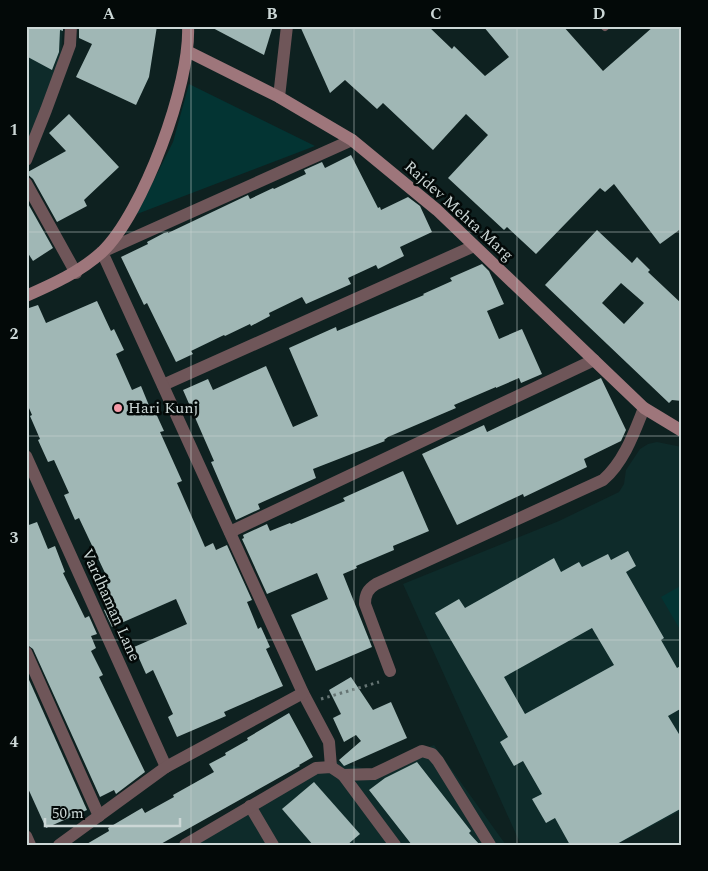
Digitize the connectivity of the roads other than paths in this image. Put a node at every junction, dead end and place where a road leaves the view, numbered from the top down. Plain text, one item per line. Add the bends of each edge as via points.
1 (71, 26) edge
2 (188, 26) edge
3 (287, 26) edge
4 (187, 51) junction
5 (279, 97) junction
6 (352, 140) junction
7 (26, 160) edge
8 (26, 183) edge
9 (474, 246) junction
10 (102, 252) junction
11 (76, 273) junction
12 (26, 296) edge
13 (594, 360) junction
14 (163, 385) junction
15 (644, 408) junction
16 (682, 431) edge
17 (26, 456) edge
18 (230, 532) junction
19 (26, 652) edge
20 (390, 672) road end
21 (306, 698) junction
22 (166, 767) junction
23 (331, 767) junction
24 (343, 775) junction
25 (250, 806) junction
26 (99, 816) junction
27 (26, 836) edge
28 (30, 845) edge
29 (59, 845) edge
30 (185, 845) edge
31 (273, 845) edge
32 (395, 845) edge
33 (490, 845) edge

1 - 7 street via 70,45
2 - 4 street
3 - 5 street
4 - 5 street, Rajdev Mehta Marg
4 - 10 street via 174,107 149,178 116,236
5 - 6 street, Rajdev Mehta Marg
6 - 9 street, Rajdev Mehta Marg
6 - 10 street
8 - 11 street
9 - 13 street, Rajdev Mehta Marg
9 - 14 street
10 - 11 street
10 - 14 street
11 - 12 street
13 - 15 street, Rajdev Mehta Marg
13 - 18 street
14 - 18 street
15 - 16 street, Rajdev Mehta Marg
15 - 20 street via 623,455 603,480 369,588 366,604
17 - 22 street, Vardhaman Lane
18 - 21 street
19 - 26 street
21 - 22 street
21 - 23 street via 329,742
22 - 26 street
23 - 24 street
23 - 25 street via 316,768
24 - 32 street
24 - 33 street via 374,774 422,751 432,754
25 - 30 street
25 - 31 street
26 - 29 street
27 - 28 street

